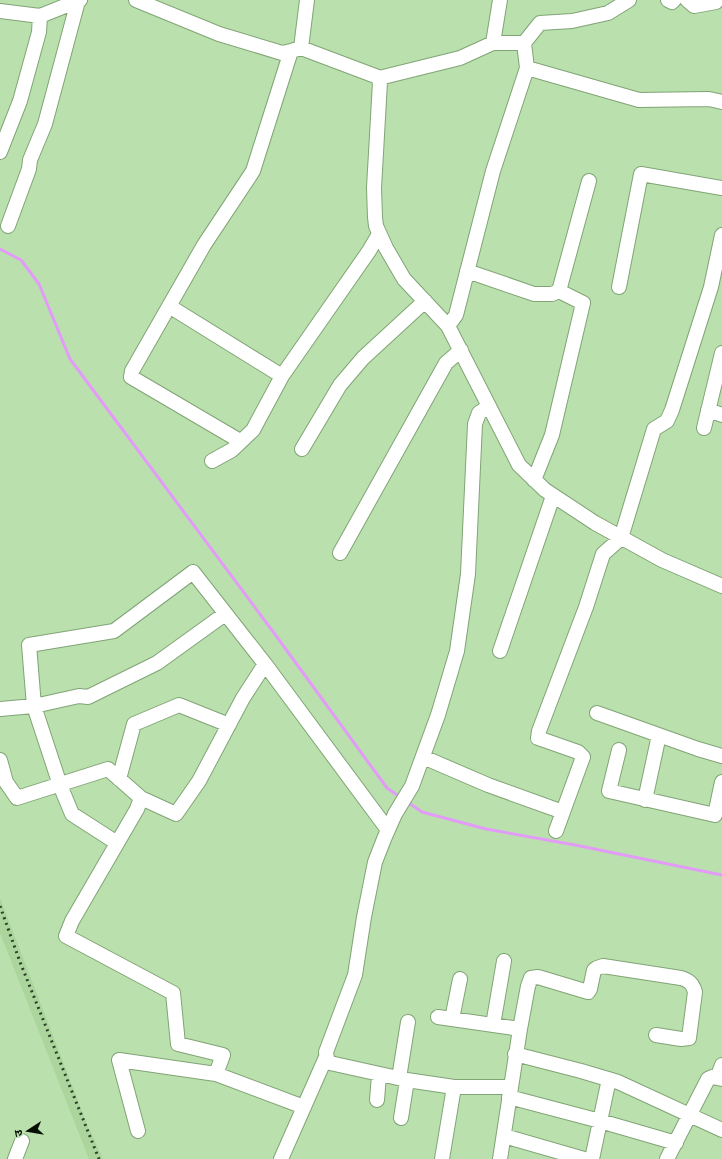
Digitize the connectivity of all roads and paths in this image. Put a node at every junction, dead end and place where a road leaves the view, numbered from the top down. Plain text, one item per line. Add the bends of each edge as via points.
1 (79, 0) edge
2 (136, 0) edge
3 (307, 0) edge
4 (500, 0) edge
5 (629, 0) edge
6 (668, 0) edge
7 (674, 0) edge
8 (686, 0) edge
9 (717, 0) edge
10 (3, 7) edge
11 (40, 16) junction
12 (493, 43) junction
13 (524, 43) junction
14 (296, 50) junction
15 (528, 68) junction
16 (379, 78) junction
17 (722, 102) edge
18 (1, 146) edge
19 (589, 182) dead end
20 (722, 188) edge
21 (8, 226) dead end
22 (379, 234) junction
23 (722, 235) edge
24 (467, 271) junction
25 (619, 287) dead end
26 (716, 288) edge
27 (559, 291) junction
28 (425, 301) junction
29 (169, 306) junction
30 (448, 326) junction
31 (461, 350) junction
32 (722, 353) edge
33 (282, 376) junction
34 (489, 406) junction
35 (708, 410) junction
36 (722, 415) edge
37 (704, 428) dead end
38 (240, 441) junction
39 (302, 449) dead end
40 (212, 461) dead end
41 (534, 480) junction
42 (553, 496) junction
43 (621, 538) junction
44 (340, 554) dead end
45 (722, 586) edge
46 (225, 614) junction
47 (500, 651) dead end
48 (264, 664) junction
49 (34, 706) junction
50 (0, 709) edge
51 (597, 713) dead end
52 (229, 725) junction
53 (659, 735) junction
54 (619, 750) dead end
55 (722, 756) edge
56 (423, 757) junction
57 (0, 760) edge
58 (119, 779) junction
59 (722, 782) edge
60 (60, 785) junction
61 (141, 798) junction
62 (645, 800) junction
63 (563, 812) junction
64 (388, 830) junction
65 (556, 831) dead end
66 (117, 843) junction
67 (504, 961) dead end
68 (460, 979) dead end
69 (438, 1017) dead end
70 (452, 1019) junction
71 (408, 1022) dead end
72 (493, 1025) junction
73 (520, 1029) junction
74 (656, 1035) dead end
75 (515, 1054) junction
76 (326, 1057) junction
77 (216, 1074) junction
78 (720, 1074) edge
79 (379, 1075) junction
80 (403, 1079) junction
81 (609, 1079) junction
82 (454, 1086) junction
83 (510, 1092) junction
84 (377, 1100) dead end
85 (304, 1107) junction
86 (690, 1114) junction
87 (401, 1118) dead end
88 (600, 1121) junction
89 (722, 1130) edge
90 (138, 1131) dead end
91 (504, 1136) junction
92 (22, 1141) dead end
93 (676, 1143) junction
94 (15, 1159) edge
95 (281, 1159) edge
96 (442, 1159) edge
97 (500, 1159) edge
98 (584, 1159) edge
99 (592, 1159) edge
100 (667, 1159) edge

1 - 11 street
1 - 21 street via 45,124
2 - 14 street via 219,34 282,53
3 - 14 street
4 - 12 street
5 - 13 street via 608,13 572,21 540,23
6 - 7 street
8 - 9 street via 694,6
10 - 11 street
11 - 18 street via 39,32 20,101
12 - 13 street
12 - 16 street via 460,58
13 - 15 street
14 - 16 street
14 - 29 street via 253,171 204,245
15 - 17 street via 639,100 709,99
15 - 24 street via 493,171
16 - 22 street via 374,188 375,217
19 - 27 street
20 - 25 street via 641,174
22 - 28 street via 404,279
22 - 33 street
23 - 26 street
24 - 27 street via 534,294 552,294
24 - 30 street via 456,315
26 - 43 street via 672,410 667,421 654,429
27 - 41 street via 583,303 552,435
28 - 30 street
28 - 39 street via 363,358 340,385
29 - 33 street
29 - 38 street via 130,377
30 - 31 street
31 - 34 street
31 - 44 street via 446,363
32 - 35 street
33 - 38 street via 253,430
34 - 41 street via 519,465
34 - 56 street via 479,413 475,424 468,574 457,651
35 - 36 street
35 - 37 street
38 - 40 street via 232,450
41 - 42 street
42 - 43 street
42 - 47 street
43 - 45 street via 662,560
43 - 63 street via 603,554 586,607 539,731 538,738 578,752 583,757
46 - 48 street
46 - 49 street via 157,663 88,697 79,696
46 - 49 street via 193,572 114,631 29,645
48 - 52 street
48 - 64 street
49 - 50 street
49 - 60 street
51 - 53 street
52 - 58 street via 179,705 134,724
52 - 61 street via 199,781 176,814
53 - 55 street
53 - 62 street
54 - 62 street via 609,791
56 - 63 street via 488,785
56 - 64 street via 412,786
57 - 60 street via 6,782 17,798
58 - 60 street via 108,769
58 - 61 street
59 - 62 street via 715,815
60 - 66 street via 72,814
61 - 66 street
63 - 65 street
64 - 76 street via 376,862 355,975
66 - 77 street via 66,936 173,993 178,1044 223,1055
67 - 72 street
68 - 70 street
69 - 70 street
70 - 72 street
71 - 80 street
72 - 73 street
73 - 74 street via 531,978 538,977 588,992 594,970 603,966 680,978 693,985 695,995 689,1038
73 - 75 street
75 - 81 street
75 - 83 street
76 - 79 street via 330,1063
76 - 85 street
77 - 85 street
77 - 90 street via 119,1060
78 - 86 street via 708,1079
79 - 80 street
79 - 84 street
80 - 82 street
80 - 87 street
81 - 86 street
81 - 88 street
82 - 83 street
82 - 96 street
83 - 88 street
83 - 91 street
85 - 95 street
86 - 89 street
86 - 93 street
88 - 93 street
88 - 99 street
91 - 97 street
91 - 98 street
92 - 94 street
93 - 100 street

